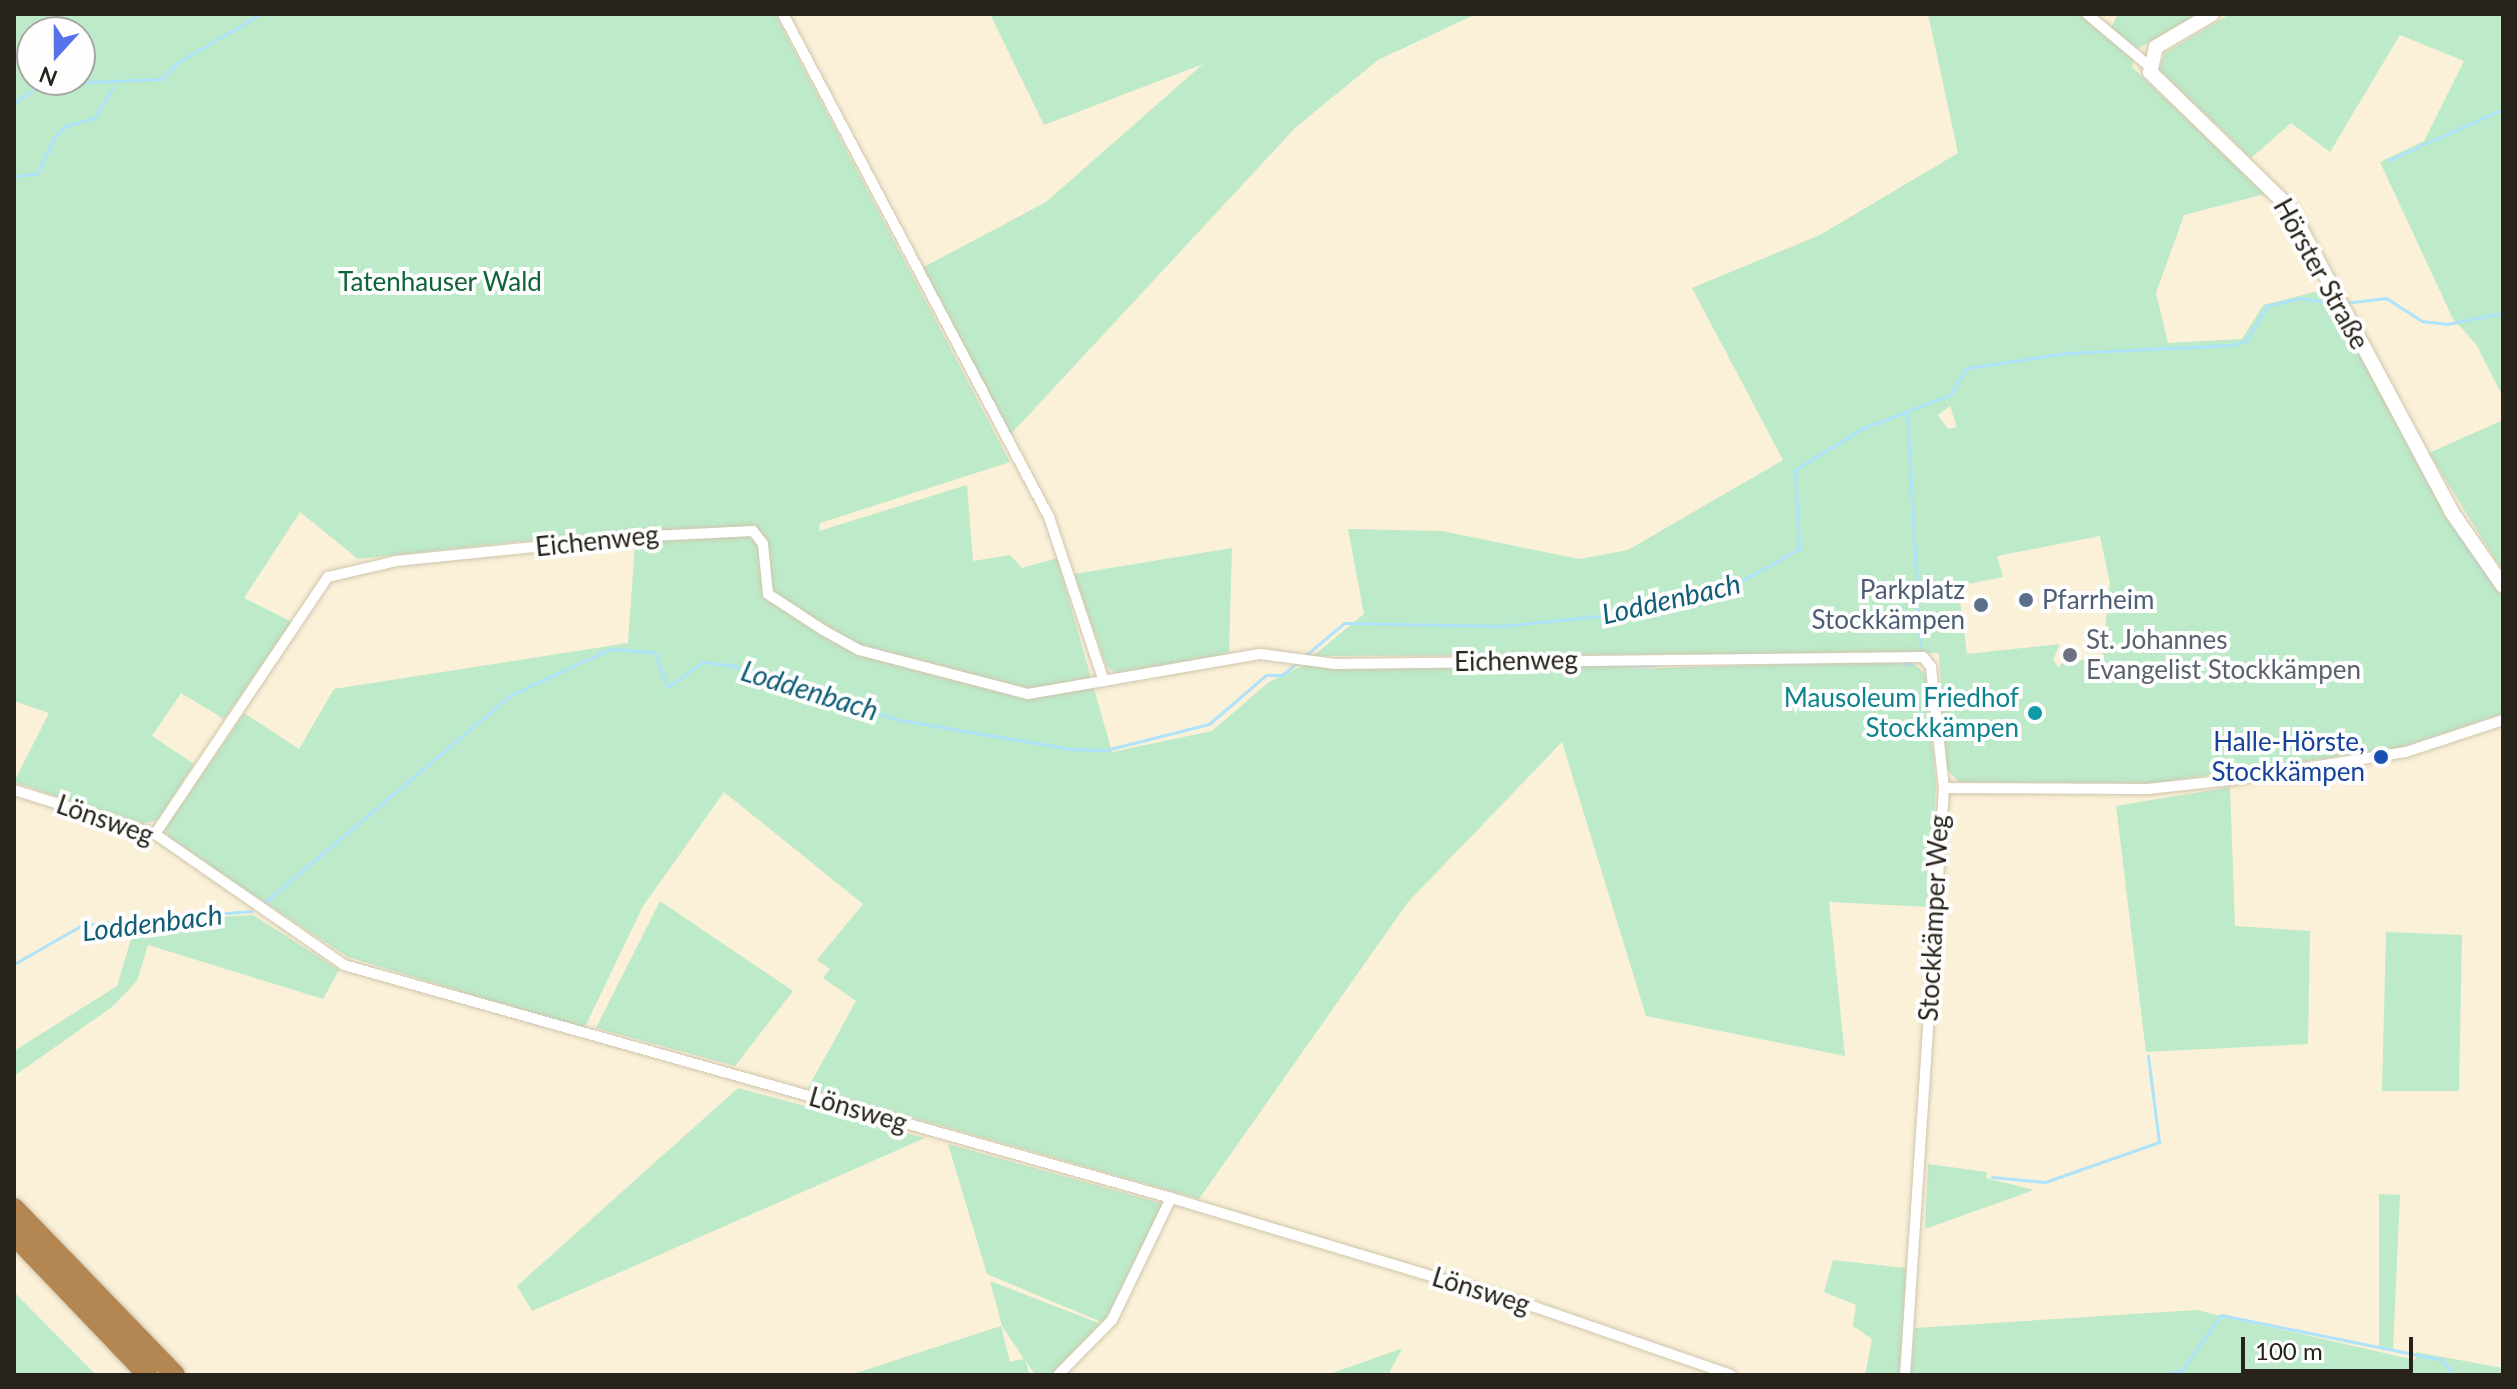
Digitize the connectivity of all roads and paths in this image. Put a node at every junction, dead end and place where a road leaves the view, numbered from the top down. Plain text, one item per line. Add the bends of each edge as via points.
1 (783, 14) edge
2 (2087, 14) edge
3 (2212, 14) edge
4 (2148, 65) junction
5 (2503, 586) edge
6 (1104, 681) junction
7 (2503, 720) edge
8 (1944, 788) junction
9 (14, 790) edge
10 (155, 834) junction
11 (1171, 1198) junction
12 (14, 1208) edge
13 (14, 1235) edge
14 (148, 1375) edge
15 (175, 1375) edge
16 (1058, 1375) edge
17 (1731, 1375) edge
18 (1905, 1375) edge

1 - 6 street via 1049,517
2 - 4 street
3 - 4 street via 2156,47
4 - 5 street, Hörster Straße via 2289,207 2451,511
6 - 8 street, Eichenweg via 1260,654 1335,664 1916,655 1929,661
6 - 10 street, Eichenweg via 1028,694 859,650 768,594 763,544 741,528 396,561 328,577
7 - 8 street, Stockkämper Weg via 2406,752 2231,780 2148,789
8 - 18 street, Stockkämper Weg
9 - 10 street, Lönsweg
10 - 11 street, Lönsweg via 344,965
11 - 16 street via 1112,1320
11 - 17 street, Lönsweg via 1535,1307
12 - 15 highway
13 - 14 highway

